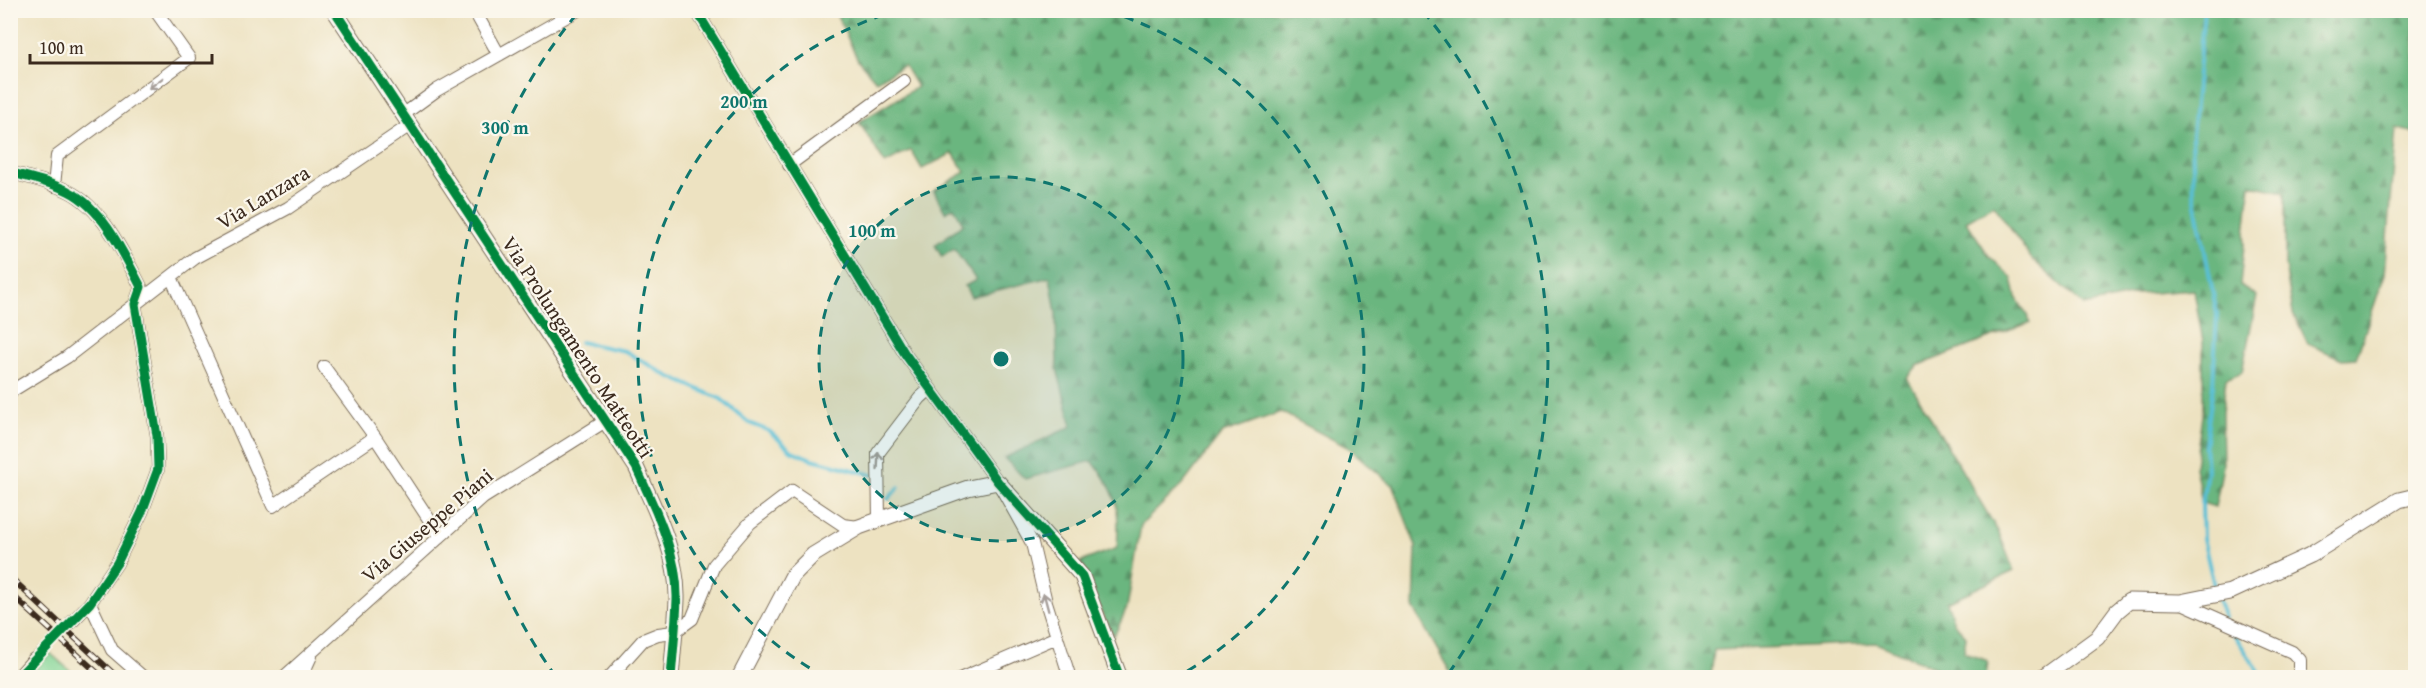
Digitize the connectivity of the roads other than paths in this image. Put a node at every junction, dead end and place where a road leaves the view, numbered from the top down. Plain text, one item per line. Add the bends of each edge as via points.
1 (155, 10) edge
2 (334, 10) edge
3 (474, 10) edge
4 (579, 10) edge
5 (712, 10) edge
6 (698, 14) edge
7 (499, 55) junction
8 (904, 81) dead end
9 (407, 119) junction
10 (789, 165) junction
11 (10, 172) edge
12 (54, 186) junction
13 (171, 277) junction
14 (135, 304) junction
15 (324, 367) dead end
16 (930, 389) junction
17 (10, 392) edge
18 (607, 420) junction
19 (375, 437) junction
20 (998, 482) junction
21 (2415, 496) edge
22 (879, 520) junction
23 (859, 527) junction
24 (440, 536) junction
25 (2180, 602) junction
26 (90, 603) junction
27 (71, 623) tunnel mouth
28 (674, 632) junction
29 (1057, 637) junction
30 (313, 652) junction
31 (34, 659) tunnel mouth
32 (17, 678) edge
33 (144, 678) edge
34 (283, 678) edge
35 (302, 678) edge
36 (609, 678) edge
37 (672, 678) edge
38 (739, 678) edge
39 (962, 678) edge
40 (1070, 678) edge
41 (1120, 678) edge
42 (2042, 678) edge
43 (2300, 678) edge

1 -> 12 street via 189,58 57,156
2 - 9 street, Via Prolungamento Matteotti
3 - 7 street
4 - 7 street, Via Lanzara
5 - 6 street
6 - 10 street
7 - 9 street, Via Lanzara via 437,90
8 - 10 street
9 - 13 street, Via Lanzara via 288,208 195,258
9 - 18 street, Via Prolungamento Matteotti
10 - 16 street via 904,354
11 - 12 street
12 - 14 street via 69,191 94,210 126,256 141,287
13 - 14 street, Via Lanzara
13 - 19 street via 273,506
14 - 17 street, Via Lanzara via 67,357
14 - 26 street via 157,436 158,470 117,563
15 - 19 street
16 - 20 street
22 -> 16 street via 878,453
18 - 24 street, Via Giuseppe Piani via 483,498
18 - 28 street, Via Prolungamento Matteotti via 636,467 659,518 677,597
19 - 24 street
20 - 22 street via 968,488
29 -> 20 street via 1032,543
20 - 41 street via 1082,576
21 - 25 street via 2399,500 2310,555 2216,595
22 - 23 street
23 - 28 street via 843,525 792,491 750,523 714,565 692,619
23 - 38 street via 813,555 793,575
24 - 30 street, Via Giuseppe Piani
25 - 42 street via 2129,601 2097,638
25 - 43 street via 2292,652 2300,660
26 - 27 street
26 - 33 street via 112,650
28 - 36 street via 643,640
28 - 37 street, Via Prolungamento Matteotti
29 - 39 street
29 - 40 street
30 - 34 street, Via Giuseppe Piani
30 - 35 street
31 - 32 street

